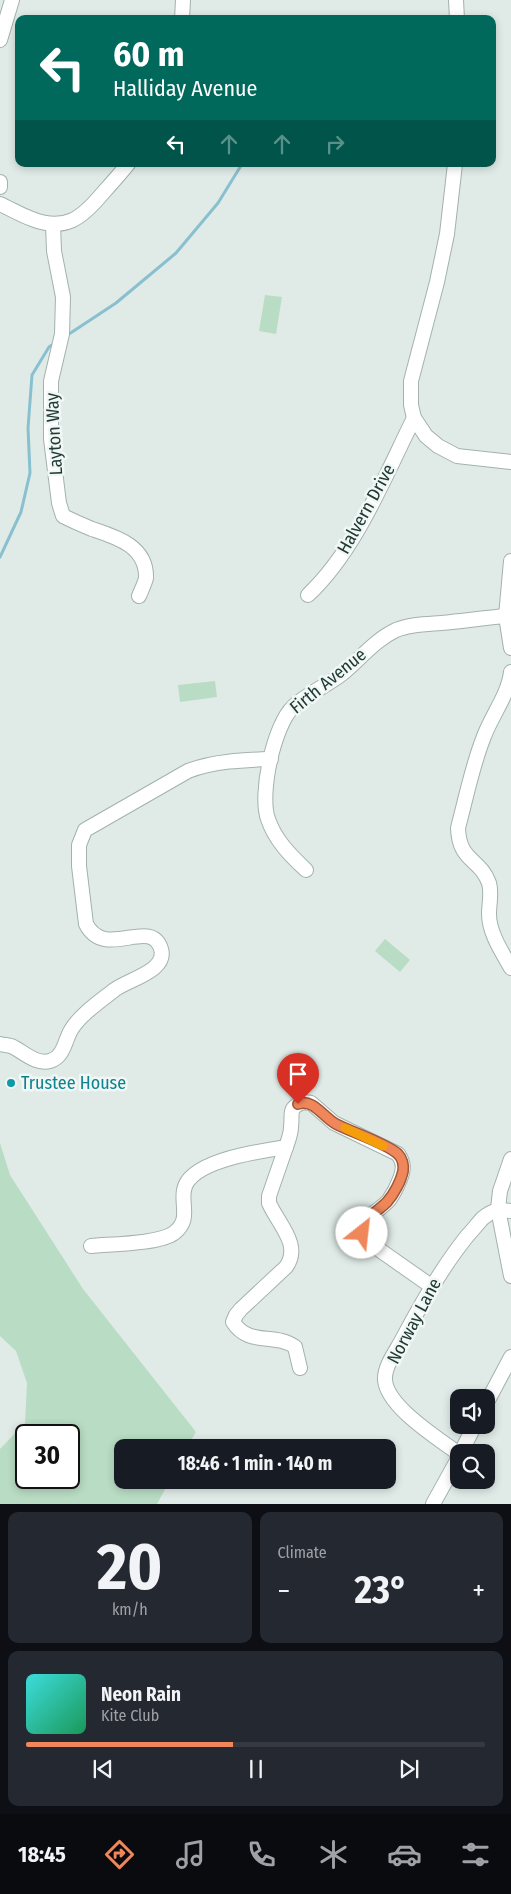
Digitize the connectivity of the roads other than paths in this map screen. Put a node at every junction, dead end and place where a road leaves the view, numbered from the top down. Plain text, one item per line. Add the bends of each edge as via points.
1 (12, 0) edge
2 (183, 0) edge
3 (456, 0) edge
4 (182, 15) edge
5 (457, 15) edge
6 (0, 40) edge
7 (125, 167) edge
8 (455, 167) edge
9 (0, 182) edge
10 (0, 186) edge
11 (0, 204) edge
12 (53, 224) junction
13 (414, 418) junction
14 (511, 462) edge
15 (511, 561) edge
16 (308, 595) dead end
17 (139, 596) dead end
18 (506, 616) junction
19 (511, 648) edge
20 (511, 672) edge
21 (271, 758) junction
22 (306, 870) dead end
23 (511, 968) edge
24 (0, 1044) edge
25 (286, 1147) junction
26 (511, 1159) edge
27 (505, 1210) edge
28 (90, 1246) dead end
29 (511, 1276) edge
30 (431, 1286) junction
31 (511, 1357) edge
32 (300, 1368) dead end
33 (494, 1389) edge
34 (450, 1448) edge
35 (450, 1473) edge
36 (434, 1504) edge

1 - 6 street
2 - 4 street
3 - 5 street
7 - 12 street via 88,211 75,220
8 - 13 street via 447,234 411,381
9 - 10 street
11 - 12 street via 32,220
12 - 17 street, Layton Way via 54,251 63,297 62,334 50,381 51,440 59,503 63,516 125,542 137,552 144,563 146,579
13 - 14 street via 426,436 457,456
13 - 16 street, Halvern Drive via 359,527 324,580
15 - 18 street
18 - 19 street
18 - 21 street, Firth Avenue via 417,625 398,629 380,639 331,682 293,706 277,733
20 - 23 street via 503,699 482,742 458,828 458,841 464,852 484,872 490,885 490,926
21 - 22 street, Firth Avenue via 267,817 287,853
21 - 24 street via 195,768 85,830 79,845 79,866 86,924 90,931 97,938 108,941 149,937 161,950 161,959 156,967 121,984 76,1022 59,1055 50,1061 32,1058 11,1046
25 - 28 street via 222,1160 202,1169 184,1187 183,1222 174,1233 151,1240
25 - 30 street via 292,1109 304,1102 310,1103 334,1123 398,1154 403,1161 403,1172 396,1188 388,1201 368,1216 362,1233 366,1240
25 - 32 street via 269,1203 290,1242 292,1259 236,1315 233,1322 245,1335 287,1342 295,1347
26 - 27 street via 500,1191
27 - 29 street
27 - 30 street, Norway Lane via 484,1217
30 - 34 street, Norway Lane via 390,1362 385,1379 397,1404
31 - 33 street
35 - 36 street

